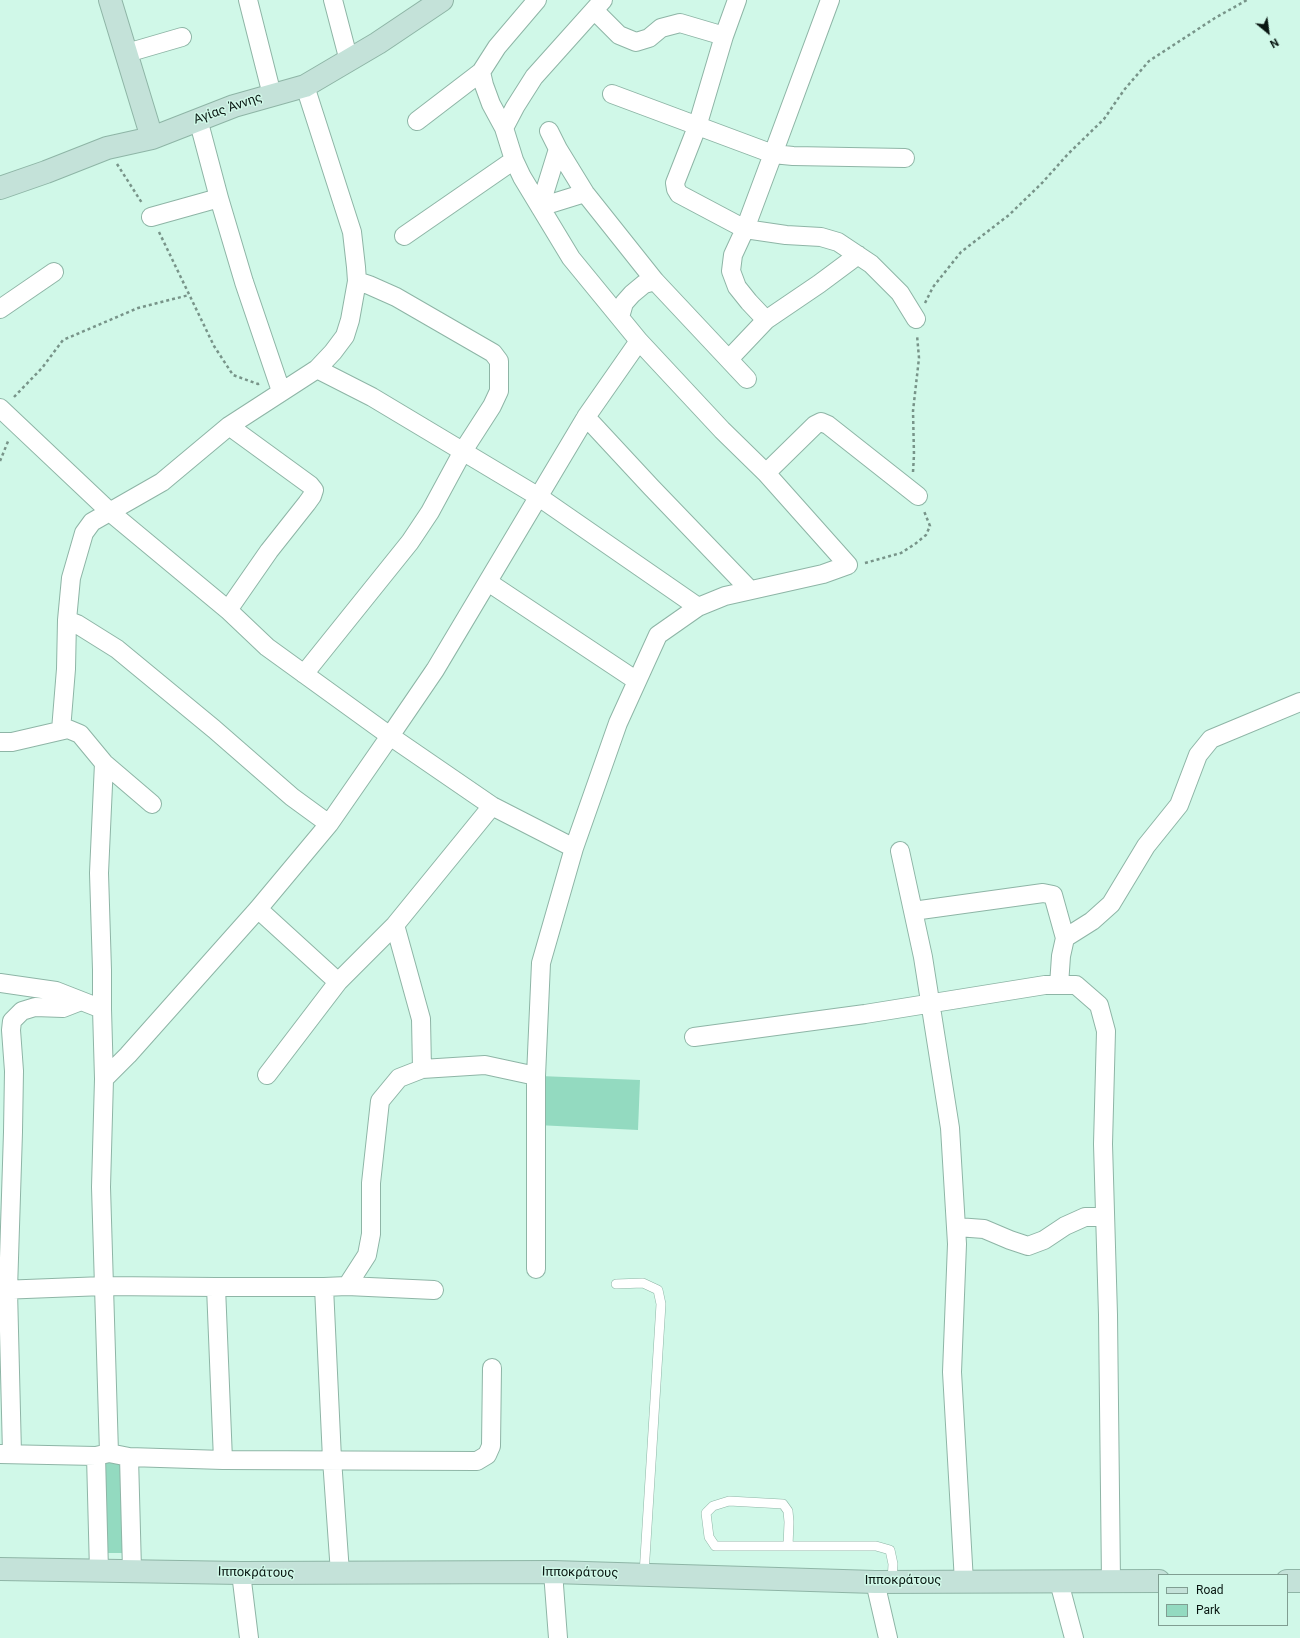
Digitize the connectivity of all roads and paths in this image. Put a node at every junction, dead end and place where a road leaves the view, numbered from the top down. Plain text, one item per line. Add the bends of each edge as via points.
1 (110, 0) edge
2 (248, 0) edge
3 (333, 0) edge
4 (442, 0) edge
5 (537, 0) edge
6 (737, 0) edge
7 (830, 0) edge
8 (1248, 0) edge
9 (599, 5) edge
10 (724, 36) junction
11 (182, 37) dead end
12 (127, 53) junction
13 (349, 61) junction
14 (481, 72) junction
15 (305, 86) junction
16 (272, 94) junction
17 (612, 94) dead end
18 (198, 119) junction
19 (417, 121) dead end
20 (697, 127) junction
21 (504, 128) junction
22 (549, 131) dead end
23 (152, 138) junction
24 (107, 148) junction
25 (558, 149) junction
26 (773, 154) junction
27 (905, 158) dead end
28 (514, 160) junction
29 (0, 188) edge
30 (584, 193) junction
31 (219, 198) junction
32 (540, 207) junction
33 (152, 217) junction
34 (745, 229) junction
35 (404, 236) dead end
36 (858, 255) junction
37 (54, 272) dead end
38 (356, 281) junction
39 (655, 281) junction
40 (189, 295) junction
41 (0, 309) edge
42 (620, 317) junction
43 (916, 319) junction
44 (766, 320) junction
45 (639, 341) junction
46 (729, 359) junction
47 (317, 369) junction
48 (747, 380) dead end
49 (279, 386) junction
50 (1, 409) edge
51 (586, 417) junction
52 (18, 426) junction
53 (229, 426) junction
54 (463, 451) junction
55 (0, 461) edge
56 (766, 473) junction
57 (918, 496) junction
58 (539, 497) junction
59 (110, 512) junction
60 (848, 565) junction
61 (488, 582) junction
62 (750, 590) junction
63 (698, 607) junction
64 (228, 610) junction
65 (67, 620) junction
66 (304, 674) junction
67 (637, 681) junction
68 (1300, 702) edge
69 (61, 730) junction
70 (390, 736) junction
71 (0, 742) edge
72 (104, 763) junction
73 (152, 804) dead end
74 (492, 806) junction
75 (329, 824) junction
76 (574, 848) junction
77 (900, 851) dead end
78 (258, 909) junction
79 (913, 911) junction
80 (395, 925) junction
81 (1066, 938) junction
82 (338, 982) junction
83 (0, 983) edge
84 (1059, 985) junction
85 (81, 1001) junction
86 (930, 1004) junction
87 (102, 1009) junction
88 (694, 1038) dead end
89 (422, 1069) junction
90 (268, 1075) dead end
91 (536, 1076) junction
92 (104, 1079) junction
93 (1105, 1217) junction
94 (957, 1227) junction
95 (536, 1269) dead end
96 (616, 1284) dead end
97 (104, 1286) junction
98 (347, 1286) junction
99 (324, 1287) junction
100 (216, 1288) junction
101 (4, 1290) edge
102 (434, 1290) dead end
103 (492, 1368) dead end
104 (6, 1454) edge
105 (103, 1455) junction
106 (129, 1457) junction
107 (223, 1460) junction
108 (332, 1460) junction
109 (788, 1546) junction
110 (0, 1569) edge
111 (132, 1570) junction
112 (99, 1571) junction
113 (553, 1572) junction
114 (241, 1573) junction
115 (340, 1573) junction
116 (644, 1574) junction
117 (1111, 1581) junction
118 (1158, 1581) edge
119 (1288, 1581) edge
120 (1300, 1581) edge
121 (884, 1582) junction
122 (964, 1582) junction
123 (1059, 1582) junction
124 (249, 1638) edge
125 (558, 1638) edge
126 (888, 1638) edge
127 (1074, 1638) edge

1 - 12 main road
2 - 16 street
3 - 13 street
4 - 13 main road, Αγίας Άννης
5 - 14 street via 497,47
6 - 10 street
7 - 26 street
8 - 43 path via 1149,61 1104,119 1042,183 1010,215 961,252 933,287
9 - 10 street via 619,35 636,42 649,38 661,28 680,23
9 - 21 street via 534,77
10 - 20 street
11 - 12 street
12 - 23 main road
13 - 15 main road, Αγίας Άννης
14 - 19 street
14 - 21 street via 491,104
15 - 16 main road, Αγίας Άννης
15 - 38 street via 352,232
16 - 18 main road, Αγίας Άννης
17 - 20 street
18 - 23 main road, Αγίας Άννης
18 - 31 street
20 - 26 street
20 - 34 street via 675,183 676,189 679,194
21 - 28 street
22 - 25 street
23 - 24 main road, Αγίας Άννης
24 - 29 main road, Αγίας Άννης
24 - 33 path
25 - 30 street
25 - 32 street
26 - 27 street
26 - 34 street
28 - 32 street
28 - 35 street
30 - 32 street
30 - 39 street
31 - 33 street
31 - 49 street
32 - 42 street via 571,258
33 - 40 path
34 - 36 street via 821,237 838,242
34 - 44 street via 733,255 731,271 737,287
36 - 43 street via 871,264 900,293
36 - 44 street
37 - 41 street
38 - 47 street via 345,336
38 - 54 street via 421,310 493,353 499,361 499,390 492,406
39 - 42 street via 644,284 632,294 624,303
39 - 46 street
40 - 49 path via 214,346 233,375 258,384
40 - 50 path via 138,308 63,340 42,368
42 - 45 street
43 - 57 path via 919,358 913,411 912,478
44 - 46 street
45 - 51 street
45 - 56 street
46 - 48 street
47 - 49 street
47 - 54 street via 372,397
49 - 53 street
50 - 52 street
51 - 58 street
51 - 62 street
52 - 55 path via 10,437
52 - 59 street
53 - 59 street via 162,482
53 - 64 street via 314,490
54 - 58 street
54 - 66 street via 430,512 410,542
56 - 57 street via 821,422
56 - 60 street
57 - 60 path via 930,526 926,535 901,553 869,563
58 - 61 street
58 - 63 street
59 - 64 street
59 - 65 street via 92,522 84,533 71,578
60 - 62 street via 823,574
61 - 67 street
61 - 70 street via 436,670
62 - 63 street via 725,596
63 - 67 street via 658,635
64 - 66 street via 267,647
65 - 69 street
65 - 75 street via 117,649 292,797
66 - 70 street
67 - 76 street via 618,723
68 - 81 street via 1212,740 1198,755 1179,805 1146,846 1111,904 1092,921
69 - 71 street via 12,742
69 - 72 street via 68,728 80,734
70 - 74 street
70 - 75 street
72 - 73 street
72 - 87 street via 99,873
74 - 76 street
74 - 80 street
75 - 78 street
76 - 91 street via 541,963
77 - 79 street
78 - 82 street
78 - 92 street
79 - 81 street via 1043,893 1053,895
79 - 86 street
80 - 82 street
80 - 89 street via 421,1019
81 - 84 street via 1061,956
82 - 90 street
83 - 85 street via 56,991
84 - 86 street via 1045,985
84 - 93 street via 1076,985 1099,1005 1106,1031 1103,1144
85 - 87 street
85 - 101 street via 64,1008 35,1007 22,1011 12,1021 13,1132
86 - 88 street
86 - 94 street via 950,1128
87 - 92 street
89 - 91 street via 485,1065
89 - 98 street via 399,1078 380,1101 371,1183 371,1234 367,1255
91 - 95 street
92 - 97 street via 101,1187
93 - 94 street via 1086,1217 1028,1246 984,1229
93 - 117 street
94 - 122 street via 952,1372
96 - 116 lane via 643,1283 658,1290 661,1304
97 - 100 street
97 - 101 street
97 - 105 street
98 - 99 street
98 - 102 street
99 - 100 street
99 - 108 street
100 - 107 street
101 - 104 street
103 - 108 street via 491,1446 484,1458 477,1461
104 - 105 street
105 - 106 street
105 - 112 street
106 - 107 street
106 - 111 street
107 - 108 street
108 - 115 street
109 - 109 lane via 715,1546 709,1537 706,1513 713,1506 729,1501 783,1504 788,1511
109 - 121 lane via 876,1546 890,1550 893,1564
110 - 112 main road, Ιπποκράτους
111 - 112 main road, Ιπποκράτους
111 - 114 main road, Ιπποκράτους
113 - 115 main road, Ιπποκράτους
113 - 116 main road, Ιπποκράτους
113 - 125 street
114 - 115 main road, Ιπποκράτους
114 - 124 street
116 - 121 main road, Ιπποκράτους
117 - 118 main road, Ιπποκράτους
117 - 123 main road, Ιπποκράτους
119 - 120 main road
121 - 122 main road, Ιπποκράτους
121 - 126 street
122 - 123 main road, Ιπποκράτους
123 - 127 street

